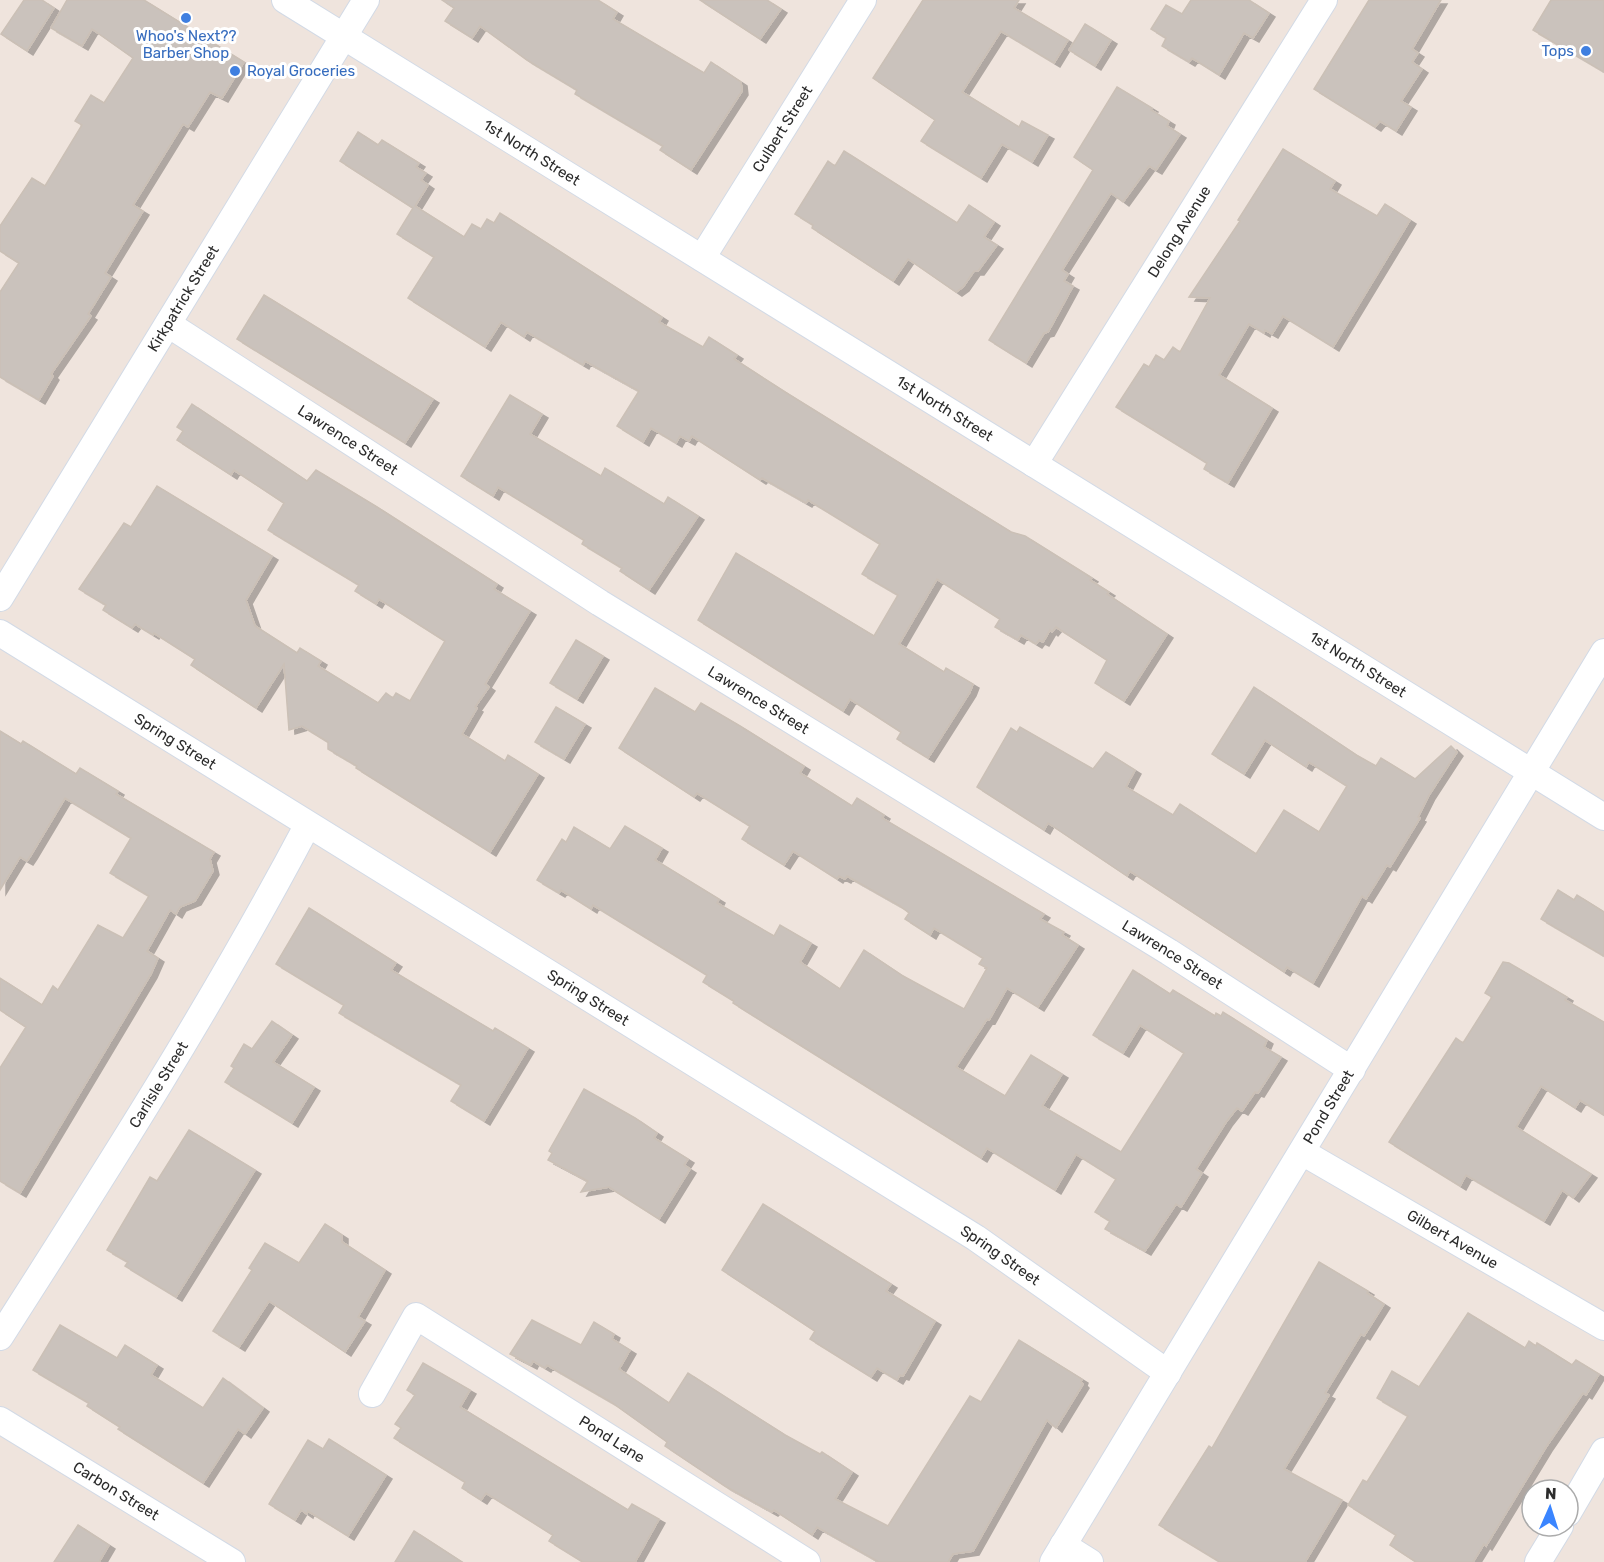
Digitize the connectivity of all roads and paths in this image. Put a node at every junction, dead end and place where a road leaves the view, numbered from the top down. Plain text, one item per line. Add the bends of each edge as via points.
1 (285, 0) edge
2 (366, 0) edge
3 (863, 0) edge
4 (1324, 0) edge
5 (344, 37) junction
6 (702, 258) junction
7 (168, 324) junction
8 (1034, 464) junction
9 (0, 598) edge
10 (0, 633) edge
11 (1604, 652) edge
12 (1533, 771) junction
13 (1604, 817) edge
14 (307, 826) junction
15 (1352, 1070) junction
16 (1302, 1152) junction
17 (1604, 1328) edge
18 (0, 1337) edge
19 (1168, 1373) junction
20 (372, 1394) dead end
21 (0, 1420) edge
22 (1604, 1452) edge
23 (1580, 1493) edge
24 (1553, 1538) edge
25 (1058, 1554) edge
26 (232, 1562) edge
27 (807, 1562) edge
28 (1090, 1562) edge
29 (1538, 1562) edge

1 - 5 street, 1st North Street
2 - 5 street, Kirkpatrick Street
3 - 6 street, Culbert Street
4 - 8 street, Delong Avenue
5 - 6 street, 1st North Street
5 - 7 street, Kirkpatrick Street
6 - 8 street, 1st North Street
7 - 9 street, Kirkpatrick Street
7 - 15 street, Lawrence Street via 600,603 1169,952
8 - 12 street, 1st North Street
10 - 14 street, Spring Street
11 - 12 street, Pond Street
12 - 13 street, 1st North Street
12 - 15 street, Pond Street
14 - 18 street, Carlisle Street via 260,914 125,1143
14 - 19 street, Spring Street via 976,1238
15 - 16 street, Pond Street
16 - 17 street, Gilbert Avenue
16 - 19 street, Pond Street
19 - 25 street, Pond Street
20 - 27 street, Pond Lane via 416,1316
21 - 26 street, Carbon Street
22 - 23 street
24 - 29 street
25 - 28 street

